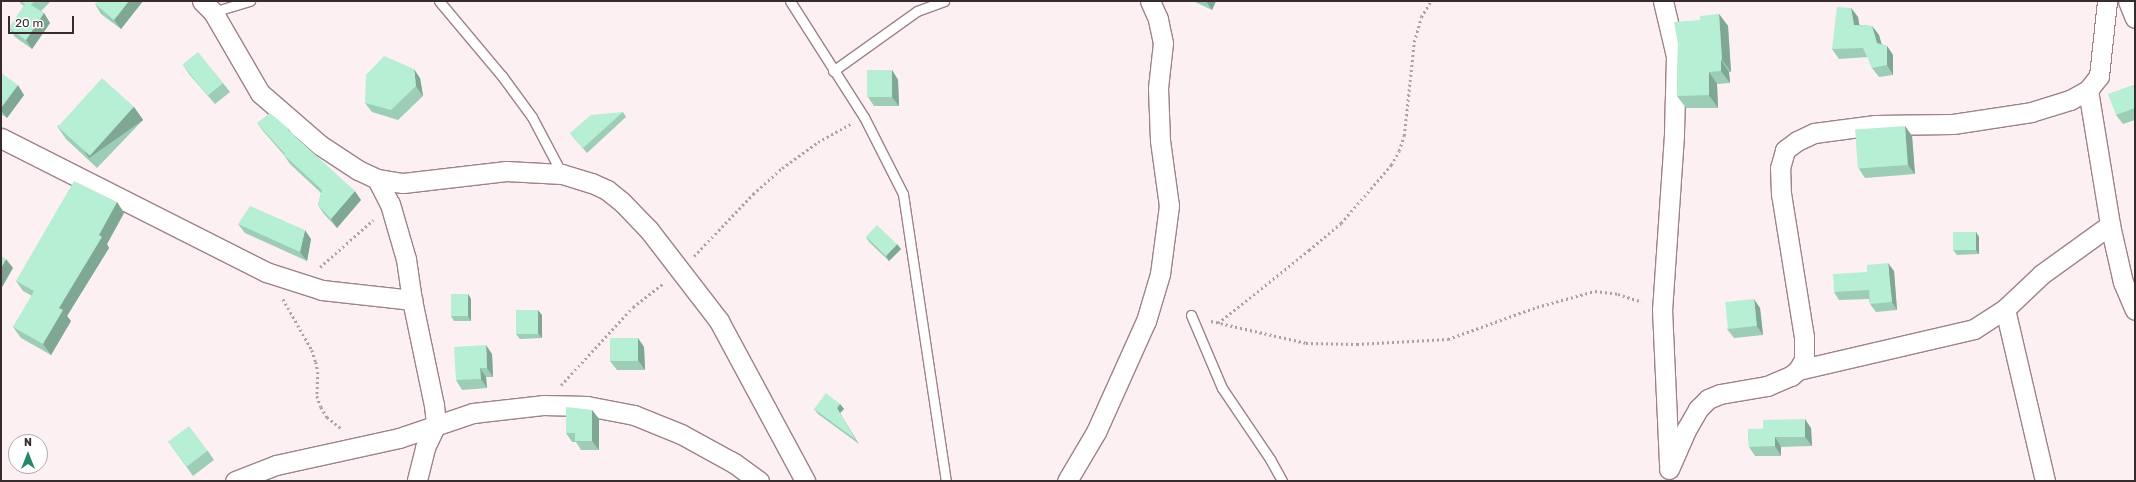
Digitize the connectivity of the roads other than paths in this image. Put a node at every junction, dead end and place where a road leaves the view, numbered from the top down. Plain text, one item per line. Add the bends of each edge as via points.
1 (250, 1) edge
2 (439, 1) edge
3 (790, 1) edge
4 (944, 1) edge
5 (1150, 1) edge
6 (1664, 1) edge
7 (2107, 1) edge
8 (2128, 1) edge
9 (208, 7) edge
10 (2135, 18) edge
11 (833, 71) junction
12 (2088, 90) junction
13 (1, 138) edge
14 (562, 174) junction
15 (377, 179) junction
16 (2110, 225) junction
17 (412, 300) junction
18 (2005, 309) junction
19 (2135, 310) edge
20 (1191, 315) road end
21 (1798, 370) junction
22 (436, 424) junction
23 (1669, 475) edge
24 (235, 481) edge
25 (417, 481) edge
26 (759, 481) edge
27 (805, 481) edge
28 (946, 481) edge
29 (1068, 481) edge
30 (1282, 481) edge
31 (2045, 481) edge

1 - 9 lane
2 - 14 lane via 502,76 532,117
3 - 11 lane
4 - 11 lane via 917,11
5 - 29 street via 1158,20 1163,43 1158,88 1160,140 1169,206 1160,274 1146,321 1096,432
6 - 23 street via 1676,56 1674,135 1662,309
7 - 12 street via 2099,76
8 - 10 street
9 - 15 street via 260,94 320,145 358,170
11 - 28 lane via 864,117 903,194
12 - 16 street
12 - 21 street via 2070,100 2031,112 1953,124 1875,125 1814,133 1785,150 1780,168 1781,194 1804,337 1804,360
13 - 17 street via 266,272 328,291
14 - 15 street via 506,171 403,183
14 - 27 street via 607,190 649,230 719,321
15 - 17 street via 390,204 406,259
16 - 18 street via 2042,274
16 - 19 street via 2123,282
17 - 22 street
18 - 21 street via 1974,329
18 - 31 street
20 - 30 lane via 1222,388
21 - 23 street via 1791,376 1767,386 1720,394 1708,399 1698,409 1686,430
22 - 24 street via 399,438 276,465
22 - 25 street via 425,448
22 - 26 street via 473,413 543,405 587,406 634,415 681,434 734,463

